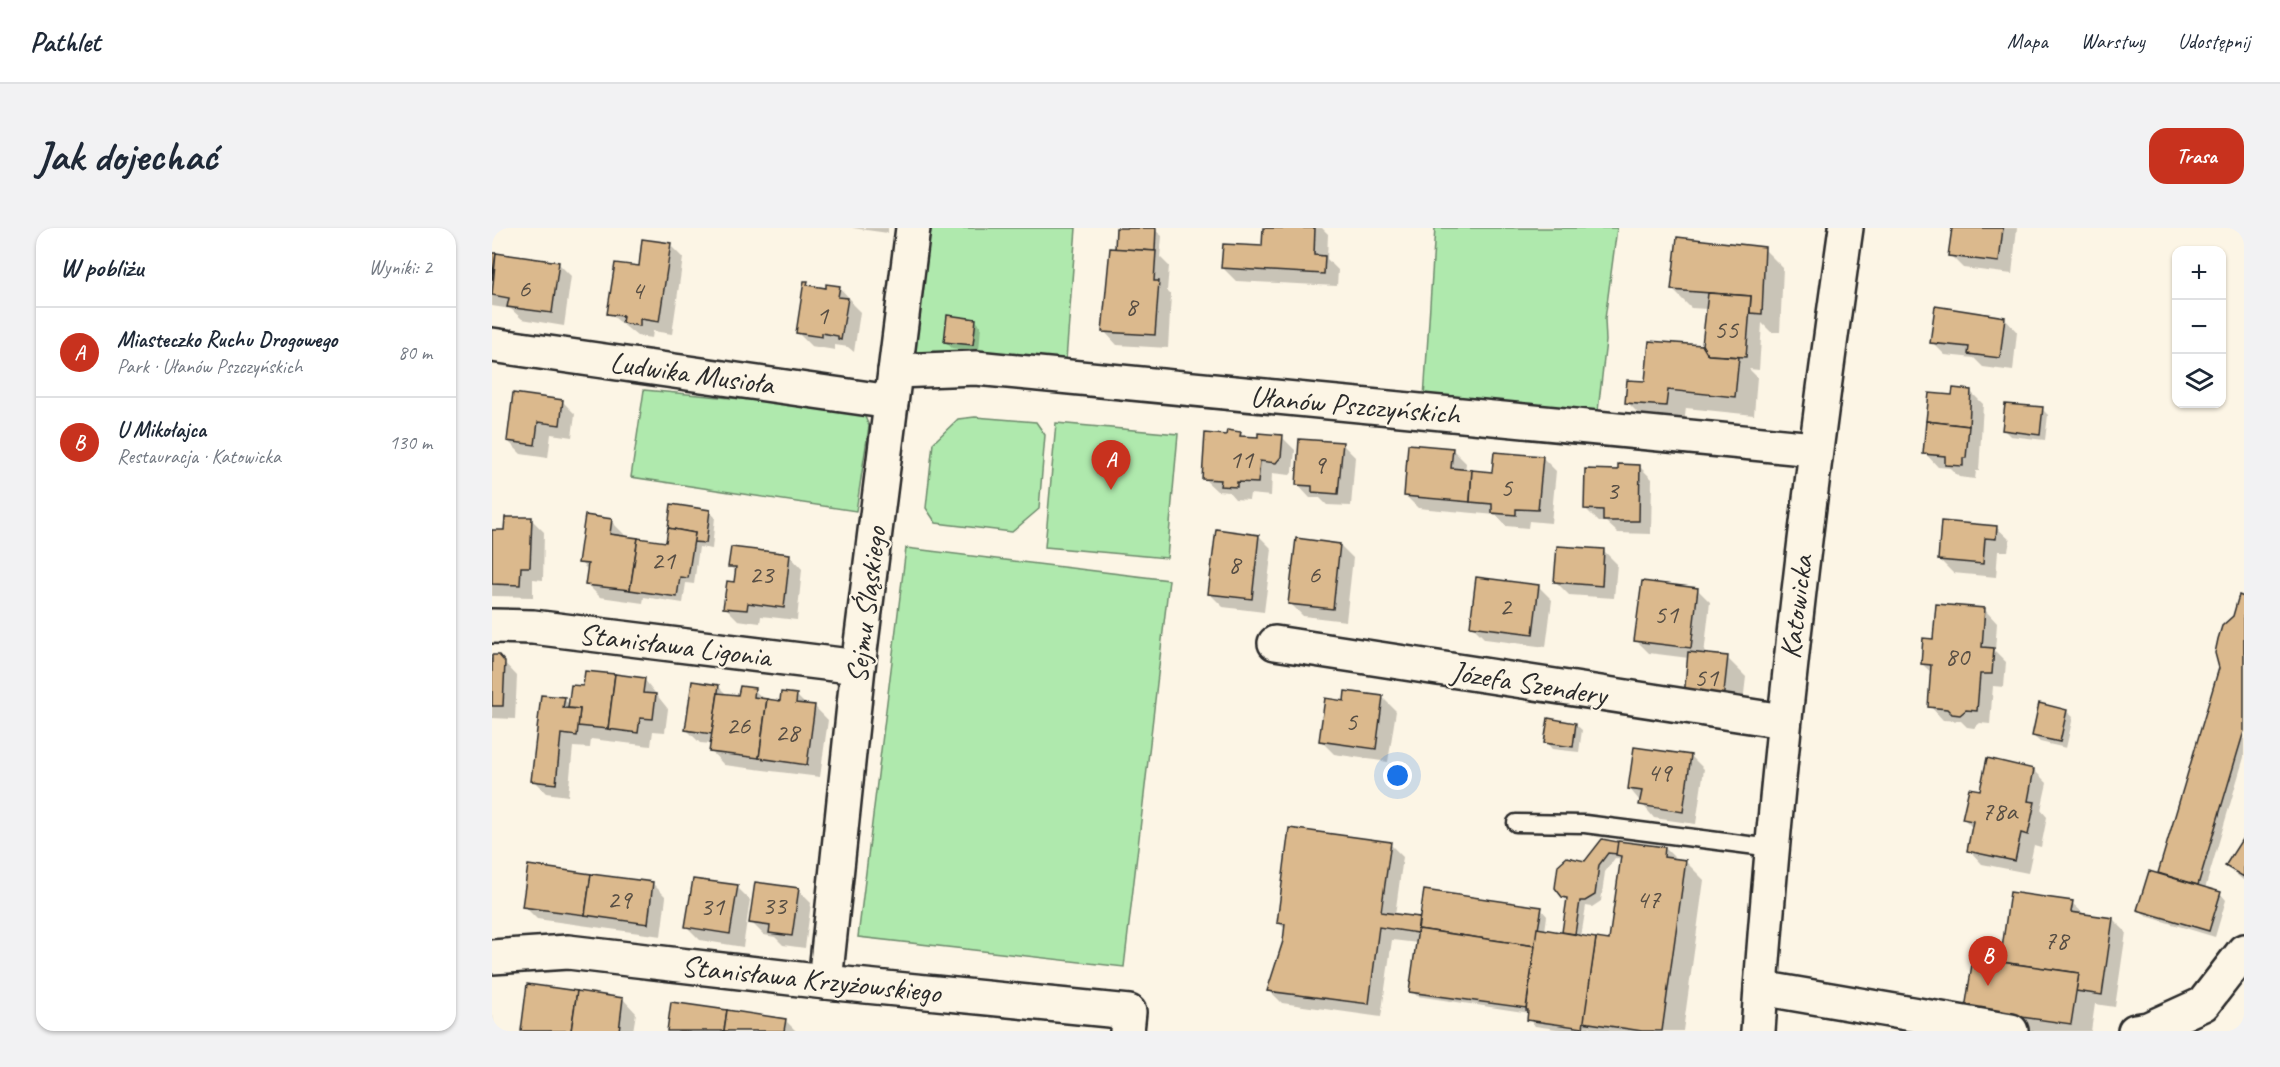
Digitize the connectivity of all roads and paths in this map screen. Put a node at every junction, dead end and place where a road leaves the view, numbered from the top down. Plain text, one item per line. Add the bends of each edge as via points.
1 (913, 228) edge
2 (1846, 228) edge
3 (492, 345) edge
4 (893, 386) junction
5 (1814, 449) junction
6 (492, 626) edge
7 (1275, 643) dead end
8 (858, 667) junction
9 (1783, 722) junction
10 (1516, 823) dead end
11 (1772, 848) junction
12 (2244, 951) edge
13 (492, 957) edge
14 (825, 982) junction
15 (1761, 988) junction
16 (1128, 1022) edge
17 (1758, 1031) edge
18 (2011, 1031) edge
19 (2135, 1031) edge

1 - 4 street, Sejmu Śląskiego
2 - 5 street, Katowicka
3 - 4 street, Ludwika Musioła
4 - 5 street, Ułanów Pszczyńskich via 976,368
4 - 8 street, Sejmu Śląskiego
5 - 9 street, Katowicka
6 - 8 street, Stanisława Ligonia via 534,627
7 - 9 street, Józefa Szendery
8 - 14 street, Sejmu Śląskiego
9 - 11 street, Katowicka
10 - 11 lane via 1585,824
11 - 15 street, Katowicka
12 - 19 street via 2203,1004
13 - 14 street, Stanisława Krzyżowskiego via 568,952
14 - 16 street, Stanisława Krzyżowskiego
15 - 17 street, Katowicka
15 - 18 street

